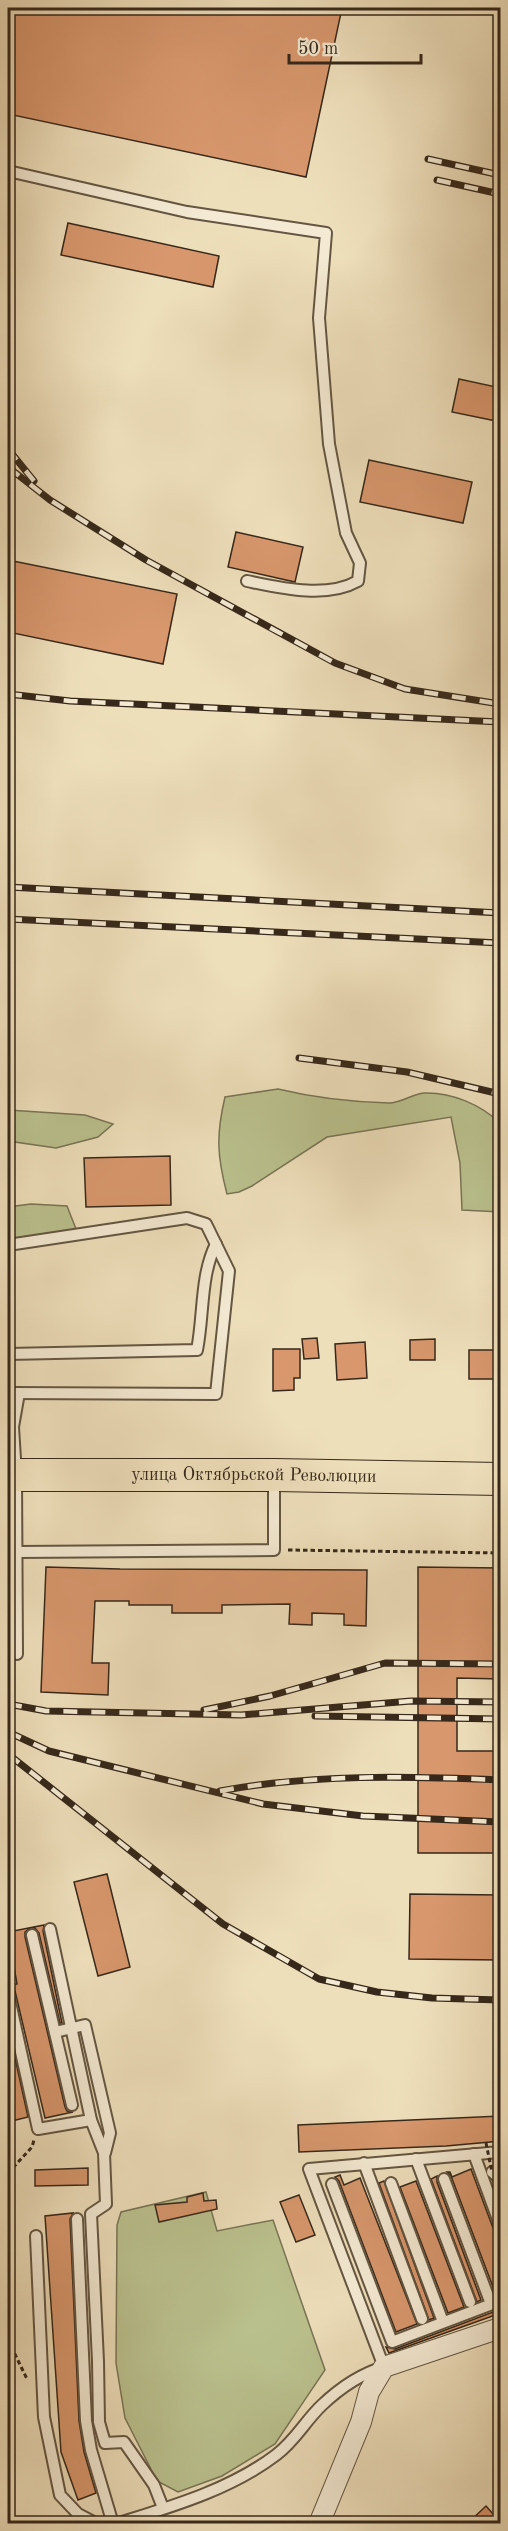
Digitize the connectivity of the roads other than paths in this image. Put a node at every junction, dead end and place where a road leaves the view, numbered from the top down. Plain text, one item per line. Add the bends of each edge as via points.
1 (8, 171) edge
2 (247, 581) dead end
3 (216, 1244) junction
4 (8, 1245) edge
5 (8, 1354) edge
6 (13, 1393) edge
7 (12, 1475) edge
8 (274, 1475) junction
9 (501, 1479) edge
10 (17, 1552) junction
11 (17, 1654) dead end
12 (50, 1929) dead end
13 (32, 1935) dead end
14 (8, 1993) edge
15 (55, 2032) junction
16 (72, 2105) dead end
17 (91, 2120) junction
18 (501, 2152) edge
19 (104, 2153) junction
20 (474, 2154) junction
21 (417, 2159) junction
22 (364, 2163) junction
23 (492, 2172) road end
24 (444, 2179) dead end
25 (392, 2183) dead end
26 (501, 2183) edge
27 (332, 2184) dead end
28 (77, 2219) dead end
29 (501, 2225) edge
30 (36, 2236) dead end
31 (470, 2302) dead end
32 (496, 2303) edge
33 (422, 2319) dead end
34 (443, 2322) junction
35 (487, 2327) edge
36 (384, 2367) junction
37 (163, 2508) junction
38 (97, 2523) edge
39 (114, 2523) edge
40 (319, 2523) edge

1 - 2 lane via 188,212 326,233 319,318 329,444 346,533 360,563 358,580 345,588 293,590
3 - 4 lane via 206,1224 188,1218
3 - 5 lane via 207,1262 197,1350
3 - 6 lane via 229,1271 216,1394
6 - 7 lane
7 - 8 main road, улица Октябрьской Революции
7 - 10 lane
8 - 9 main road, улица Октябрьской Революции
8 - 10 lane via 274,1550
10 - 11 lane
12 - 17 lane
13 - 15 lane
14 - 17 lane via 38,2128
15 - 16 lane
15 - 19 lane via 85,2025 110,2133
17 - 19 lane
18 - 20 lane
19 - 37 lane via 106,2204 91,2214 99,2422 105,2443 124,2442 154,2485
20 - 21 lane
20 - 29 lane
21 - 22 lane
21 - 31 lane
22 - 33 lane
22 - 36 lane via 309,2169
23 - 26 lane
24 - 32 lane
25 - 34 lane
27 - 34 lane via 392,2342
28 - 39 lane via 86,2421
30 - 38 lane via 44,2417 60,2495 78,2514
32 - 34 lane
35 - 36 street via 431,2345
36 - 37 lane via 355,2378 321,2405 297,2437 275,2456 224,2485
36 - 40 street via 369,2392 362,2422
37 - 39 lane

